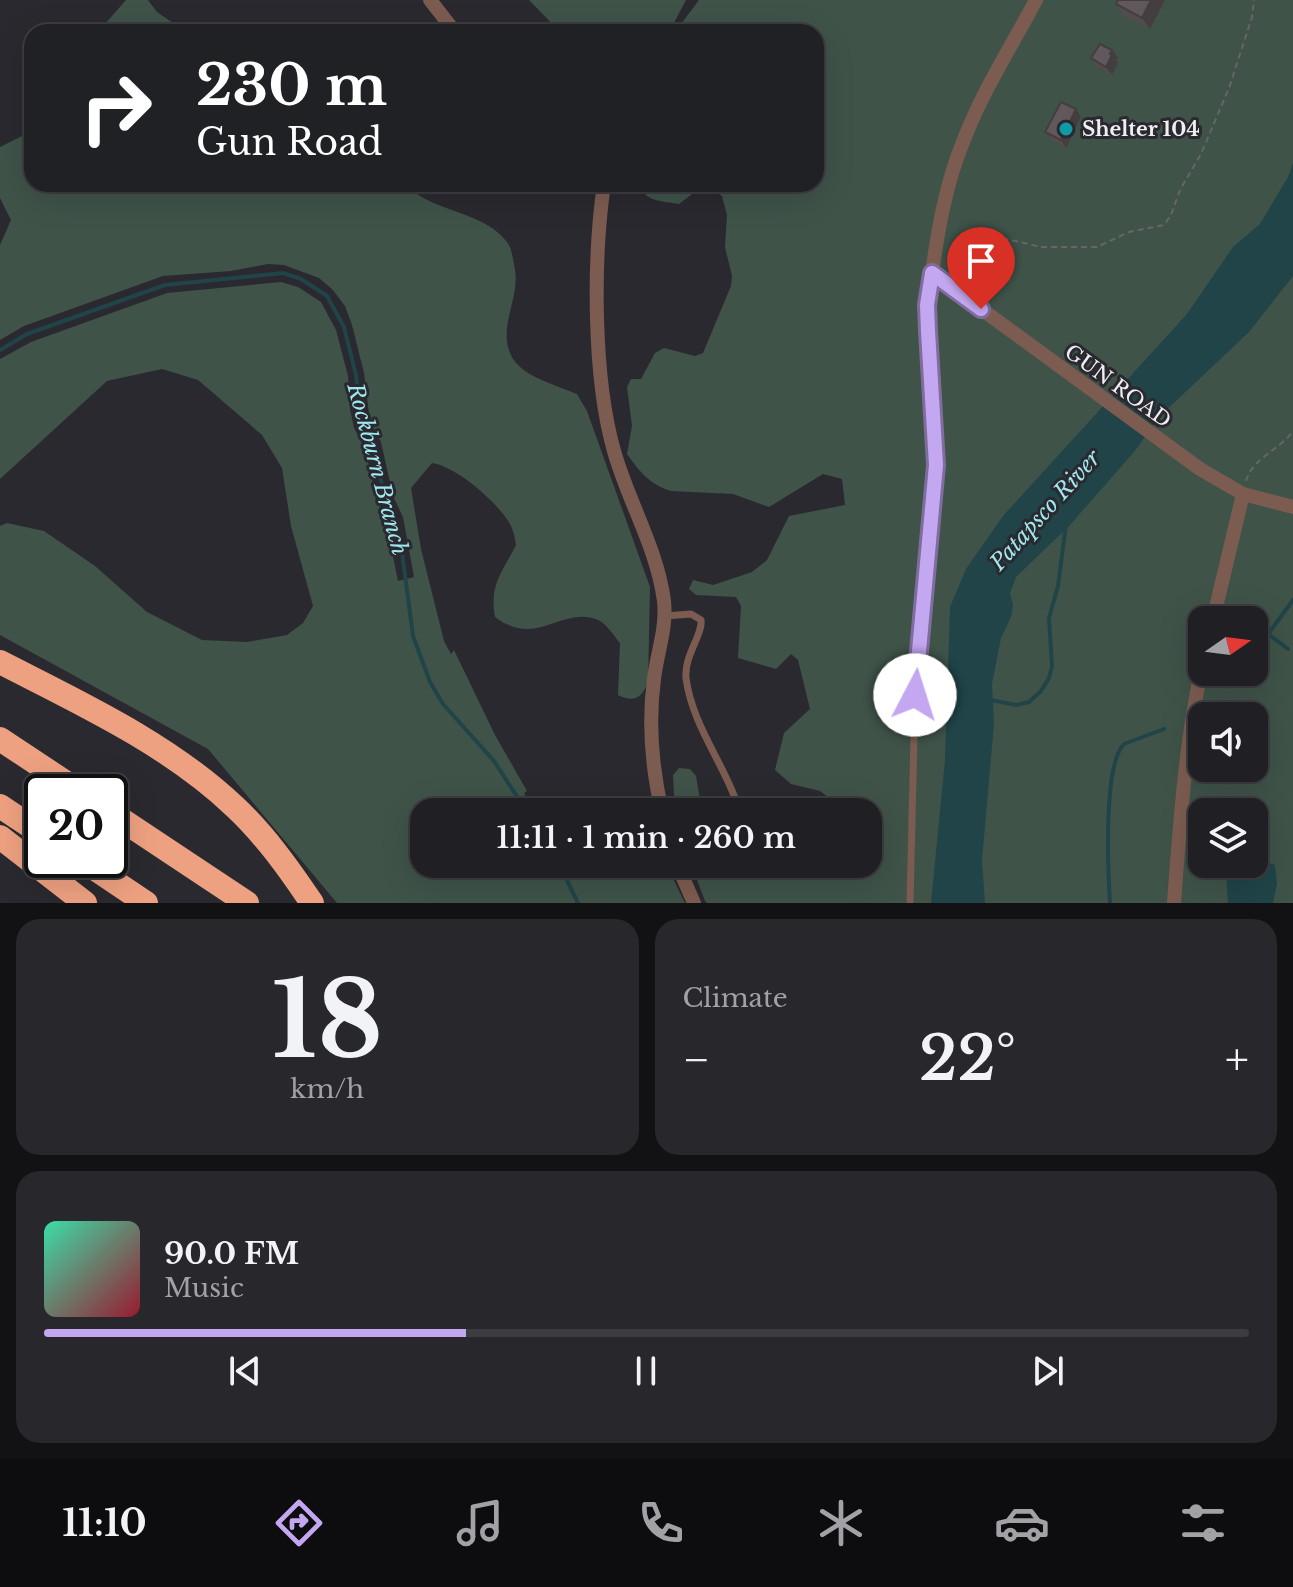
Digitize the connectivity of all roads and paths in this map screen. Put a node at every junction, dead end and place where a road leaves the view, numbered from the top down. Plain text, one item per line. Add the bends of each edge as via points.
1 (430, 0) edge
2 (1036, 0) edge
3 (1254, 0) edge
4 (449, 24) edge
5 (603, 192) edge
6 (973, 231) dead end
7 (932, 273) junction
8 (1293, 431) edge
9 (1243, 494) junction
10 (1293, 507) edge
11 (1216, 606) edge
12 (665, 616) junction
13 (0, 662) edge
14 (1198, 686) edge
15 (0, 739) edge
16 (53, 774) edge
17 (659, 798) edge
18 (735, 798) dead end
19 (0, 806) edge
20 (24, 822) edge
21 (128, 824) edge
22 (0, 837) edge
23 (109, 878) edge
24 (683, 878) edge
25 (85, 903) edge
26 (146, 903) edge
27 (247, 903) edge
28 (312, 903) edge
29 (694, 903) edge
30 (910, 903) edge
31 (1174, 903) edge

1 - 4 street
2 - 7 street via 962,143
3 - 6 path via 1229,88 1164,225 1129,232 1097,247 1041,247
5 - 12 street via 598,274 607,418 620,471 658,571
7 - 9 street, GUN ROAD via 1158,440
7 - 30 lane via 927,305 936,465 915,695
8 - 9 path via 1249,470
9 - 10 street, GUN ROAD
9 - 11 street
12 - 17 street via 651,721
12 - 18 lane via 691,614 701,620 688,655 688,687 701,731
13 - 28 highway via 156,747 224,798 263,836
14 - 31 street
15 - 16 highway
19 - 20 highway
21 - 27 highway
22 - 25 highway
23 - 26 highway
24 - 29 street

